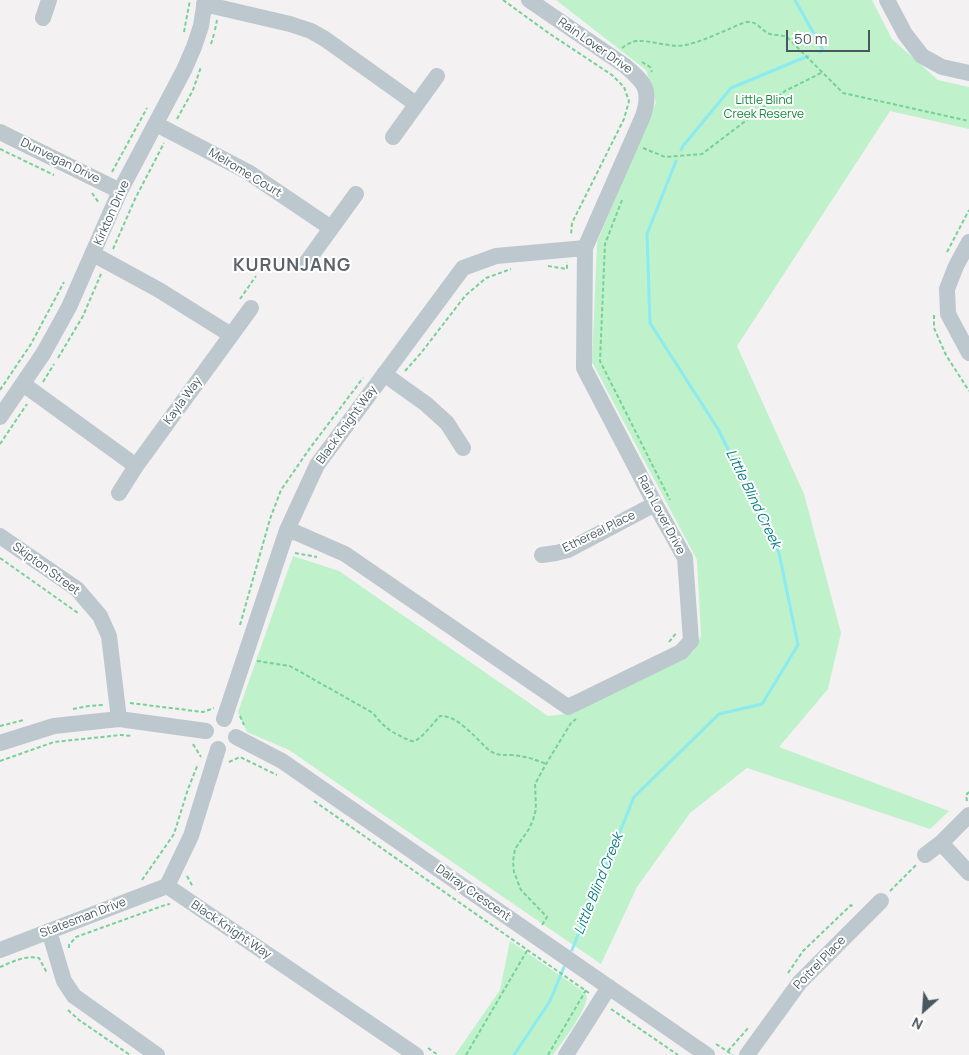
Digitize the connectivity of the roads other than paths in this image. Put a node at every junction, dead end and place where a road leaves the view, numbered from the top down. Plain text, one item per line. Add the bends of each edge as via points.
1 (49, 0) edge
2 (529, 0) edge
3 (887, 0) edge
4 (205, 3) edge
5 (43, 18) dead end
6 (969, 73) edge
7 (437, 76) dead end
8 (416, 104) junction
9 (156, 124) junction
10 (0, 133) edge
11 (394, 137) dead end
12 (106, 189) junction
13 (356, 194) dead end
14 (331, 228) junction
15 (969, 242) edge
16 (577, 248) junction
17 (100, 258) junction
18 (306, 263) dead end
19 (243, 307) road end
20 (230, 335) junction
21 (969, 354) edge
22 (390, 378) junction
23 (29, 395) junction
24 (0, 417) edge
25 (463, 448) dead end
26 (136, 466) junction
27 (119, 493) dead end
28 (655, 504) junction
29 (287, 530) junction
30 (0, 536) edge
31 (542, 555) dead end
32 (119, 719) junction
33 (224, 719) junction
34 (206, 731) junction
35 (236, 737) junction
36 (0, 743) edge
37 (211, 756) junction
38 (969, 815) edge
39 (941, 843) junction
40 (925, 855) dead end
41 (969, 873) edge
42 (167, 886) junction
43 (881, 901) dead end
44 (49, 931) junction
45 (0, 950) edge
46 (604, 994) junction
47 (419, 1050) edge
48 (157, 1055) edge
49 (566, 1055) edge
50 (707, 1055) edge
51 (747, 1055) edge

1 - 5 street
2 - 16 street, Rain Lover Drive via 624,65 646,90 648,102 643,116
3 - 6 street via 905,34 922,56 942,67
4 - 8 street via 311,31
4 - 9 street, Kirkton Drive via 194,47
7 - 8 street
8 - 11 street
9 - 12 street, Kirkton Drive
9 - 14 street, Melrome Court via 248,172
10 - 12 street, Dunvegan Drive
12 - 17 street, Kirkton Drive
13 - 14 street
14 - 18 street
15 - 21 street via 947,289 948,314
16 - 22 street, Black Knight Way via 496,256 463,268
16 - 28 street, Rain Lover Drive via 584,368
17 - 20 street via 159,290
17 - 23 street, Kirkton Drive via 43,354
19 - 20 street, Kayla Way
20 - 26 street, Kayla Way
22 - 25 street via 447,423
22 - 29 street, Black Knight Way via 317,465
23 - 24 street, Kirkton Drive
23 - 26 street
26 - 27 street, Kayla Way
28 - 29 street, Rain Lover Drive via 685,558 691,641 681,652 568,707 345,554
28 - 31 street, Ethereal Place via 568,550
29 - 33 street, Black Knight Way
30 - 32 street, Skipton Street via 77,588 100,616 109,636
32 - 34 street
32 - 36 street via 54,726
33 - 34 street via 210,722
33 - 35 street via 235,728
34 - 37 street
35 - 37 street via 231,746
35 - 46 street, Dalray Crescent via 282,761
37 - 42 street via 191,836
38 - 39 street
39 - 40 street
39 - 41 street
42 - 44 street, Statesman Drive
42 - 47 street, Black Knight Way
43 - 51 street, Poitrel Place via 800,982
44 - 45 street, Statesman Drive
44 - 48 street via 64,981 74,996
46 - 49 street
46 - 50 street, Dalray Crescent

